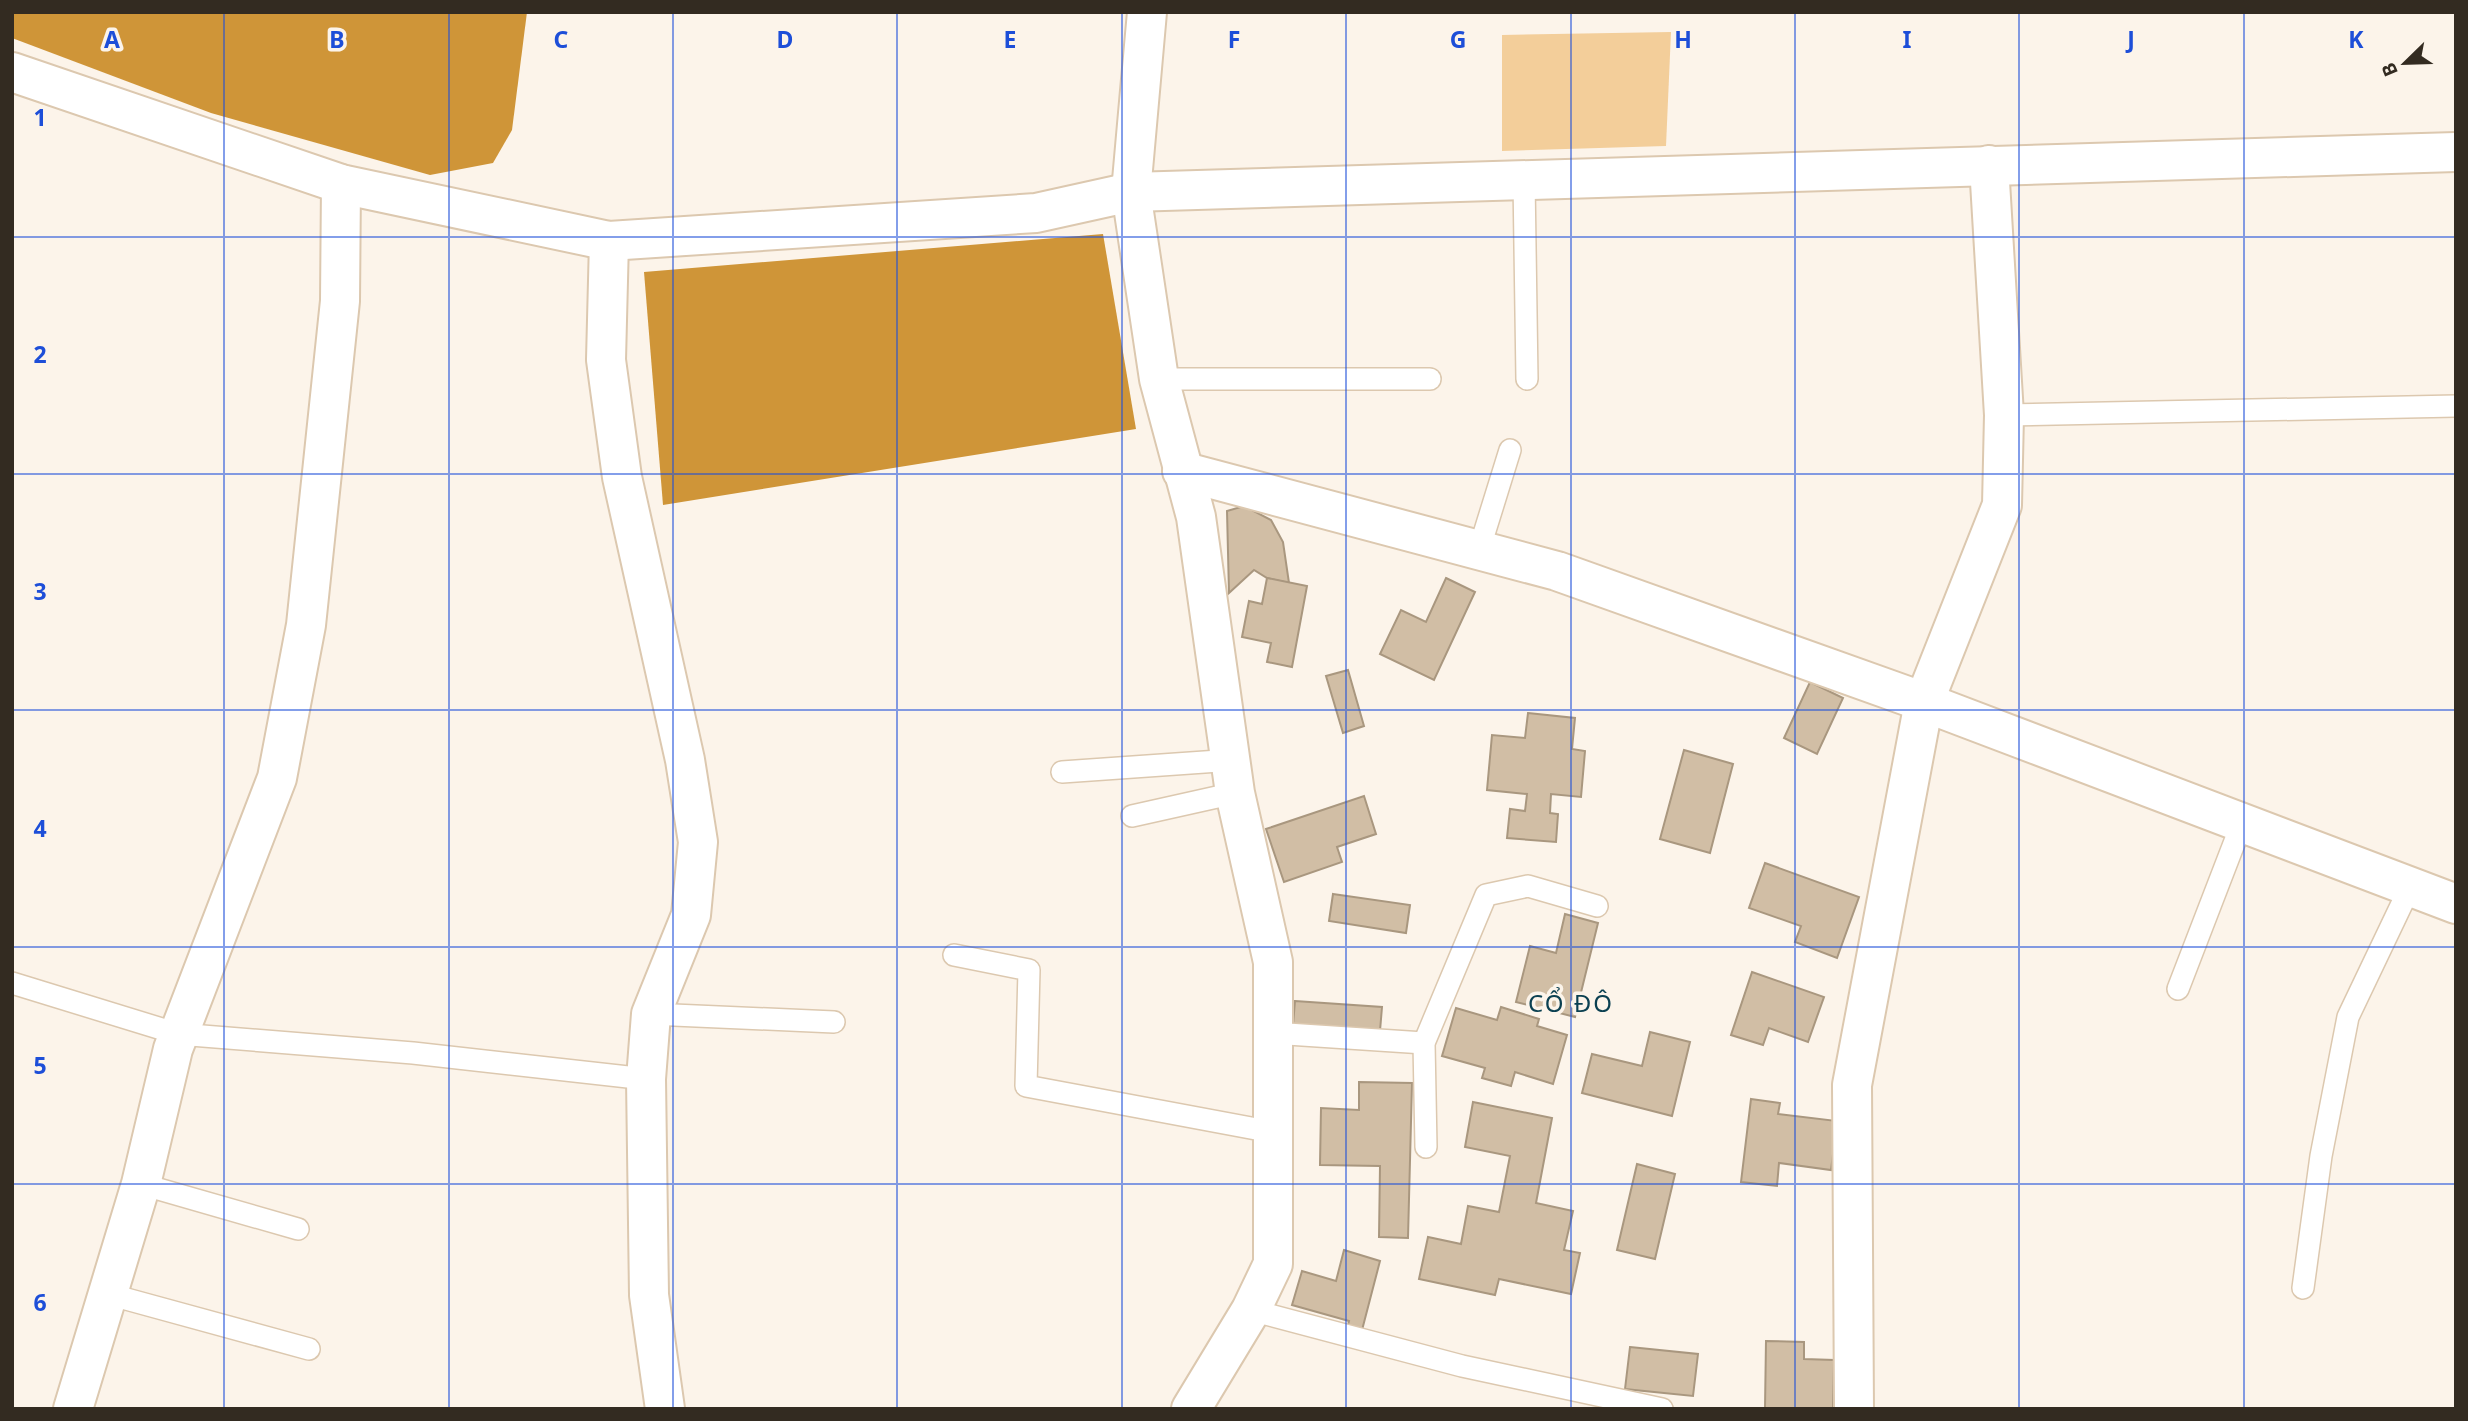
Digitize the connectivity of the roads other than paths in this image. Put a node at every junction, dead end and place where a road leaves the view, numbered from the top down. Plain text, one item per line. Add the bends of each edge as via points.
1 (1147, 12) edge
2 (12, 72) edge
3 (2456, 152) edge
4 (1989, 166) junction
5 (1524, 180) junction
6 (341, 184) junction
7 (1131, 191) junction
8 (609, 241) junction
9 (1159, 379) junction
10 (1430, 379) dead end
11 (1527, 379) dead end
12 (2456, 406) edge
13 (2004, 415) junction
14 (1510, 450) dead end
15 (1182, 471) junction
16 (1479, 550) junction
17 (1924, 702) junction
18 (1062, 772) dead end
19 (1234, 776) junction
20 (1132, 816) dead end
21 (2242, 823) junction
22 (2410, 887) junction
23 (2456, 904) edge
24 (1597, 906) dead end
25 (954, 955) dead end
26 (12, 983) edge
27 (2178, 989) dead end
28 (651, 1014) junction
29 (834, 1022) dead end
30 (1272, 1033) junction
31 (178, 1034) junction
32 (1424, 1042) junction
33 (646, 1079) junction
34 (1272, 1132) junction
35 (1426, 1147) dead end
36 (141, 1184) junction
37 (299, 1229) dead end
38 (2303, 1288) dead end
39 (108, 1294) junction
40 (1251, 1310) junction
41 (309, 1349) dead end
42 (73, 1409) edge
43 (665, 1409) edge
44 (1191, 1409) edge
45 (1662, 1409) edge
46 (1854, 1409) edge

1 - 7 street
2 - 6 street
3 - 4 street
4 - 5 street
4 - 13 street
5 - 7 street
5 - 11 lane
6 - 8 street
6 - 31 street via 340,301 306,625 277,778
7 - 8 street via 1036,213
7 - 9 street
8 - 28 street via 606,360 622,477 685,760 698,842 691,915
9 - 10 lane
9 - 15 street
12 - 13 lane
13 - 17 street via 2003,505
14 - 16 lane
15 - 16 street
15 - 19 street via 1196,517
16 - 17 street via 1557,570
17 - 21 street
17 - 46 street via 1852,1085
18 - 19 lane
19 - 20 lane
19 - 30 street via 1273,962
21 - 22 street
21 - 27 lane
22 - 23 street
22 - 38 lane via 2348,1017 2321,1156
24 - 32 lane via 1528,886 1486,895
25 - 34 lane via 1028,970 1026,1086
26 - 31 lane
28 - 29 lane
28 - 33 street
30 - 32 lane
30 - 34 street
31 - 33 lane via 413,1052
31 - 36 street
32 - 35 lane
33 - 43 street via 649,1295
34 - 40 street via 1273,1264
36 - 37 lane
36 - 39 street
39 - 41 lane
39 - 42 street
40 - 44 street
40 - 45 lane via 1462,1366

